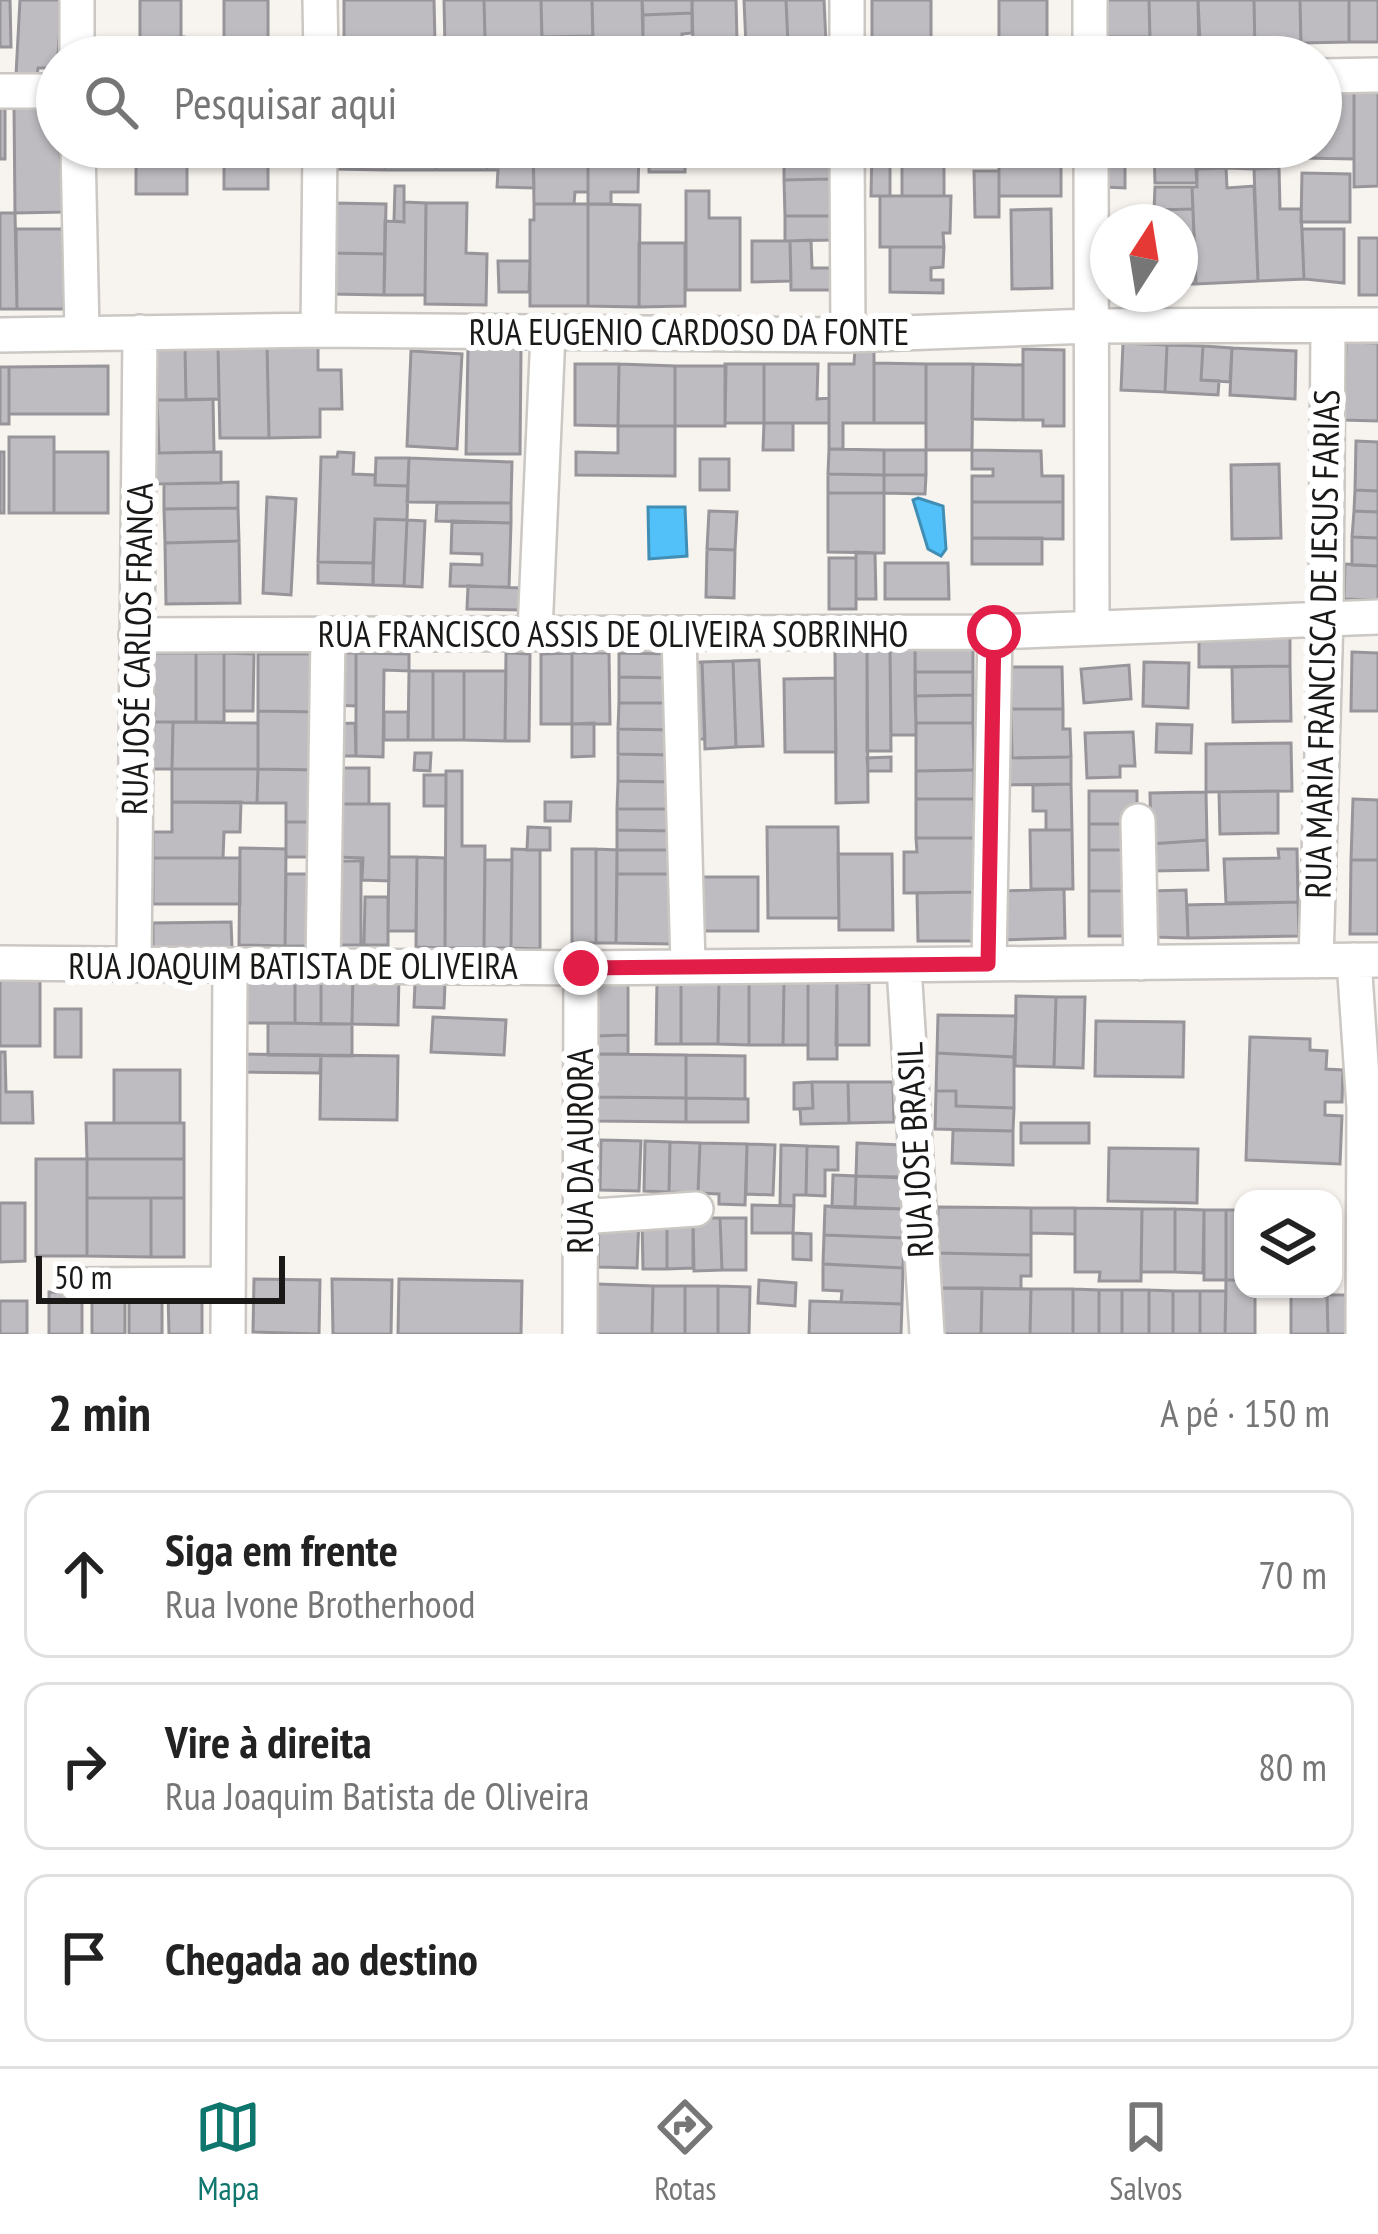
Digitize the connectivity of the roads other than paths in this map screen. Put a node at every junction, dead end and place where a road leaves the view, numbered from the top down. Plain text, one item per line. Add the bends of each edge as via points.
1 (77, 0) edge
2 (320, 0) edge
3 (847, 0) edge
4 (1090, 0) edge
5 (77, 36) edge
6 (321, 36) edge
7 (847, 36) edge
8 (1090, 36) edge
9 (1378, 75) edge
10 (1342, 76) edge
11 (0, 91) edge
12 (36, 91) edge
13 (78, 168) edge
14 (320, 168) edge
15 (848, 168) edge
16 (1090, 168) edge
17 (1090, 326) junction
18 (1378, 326) edge
19 (1328, 327) junction
20 (318, 330) junction
21 (140, 332) junction
22 (82, 333) junction
23 (548, 333) junction
24 (0, 335) edge
25 (848, 335) junction
26 (1325, 616) junction
27 (1378, 617) edge
28 (1092, 627) junction
29 (535, 632) junction
30 (994, 632) junction
31 (679, 634) junction
32 (136, 635) junction
33 (328, 635) junction
34 (1138, 821) dead end
35 (1366, 960) edge
36 (1316, 961) junction
37 (0, 963) edge
38 (1141, 963) junction
39 (688, 964) junction
40 (988, 964) junction
41 (134, 965) junction
42 (322, 967) junction
43 (904, 967) junction
44 (230, 968) junction
45 (581, 968) junction
46 (1371, 1107) edge
47 (696, 1209) dead end
48 (580, 1217) junction
49 (226, 1284) junction
50 (77, 1285) dead end
51 (228, 1334) edge
52 (580, 1334) edge
53 (926, 1334) edge
54 (1363, 1334) edge

1 - 5 street
2 - 6 street
3 - 7 street
4 - 8 street
9 - 10 street
11 - 12 street
13 - 22 street
14 - 20 street
15 - 25 street
16 - 17 street
17 - 19 street, RUA EUGENIO CARDOSO DA FONTE
17 - 25 street, RUA EUGENIO CARDOSO DA FONTE
17 - 28 street
18 - 19 street, RUA EUGENIO CARDOSO DA FONTE
19 - 26 street, RUA MARIA FRANCISCA DE JESUS FARIAS
20 - 21 street, RUA EUGENIO CARDOSO DA FONTE
20 - 23 street, RUA EUGENIO CARDOSO DA FONTE
21 - 22 street, RUA EUGENIO CARDOSO DA FONTE
21 - 32 street, RUA JOSÉ CARLOS FRANCA
22 - 24 street, RUA EUGENIO CARDOSO DA FONTE
23 - 25 street, RUA EUGENIO CARDOSO DA FONTE
23 - 29 street
26 - 27 street, RUA FRANCISCO ASSIS DE OLIVEIRA SOBRINHO
26 - 28 street, RUA FRANCISCO ASSIS DE OLIVEIRA SOBRINHO
26 - 36 street, RUA MARIA FRANCISCA DE JESUS FARIAS
28 - 30 street, RUA FRANCISCO ASSIS DE OLIVEIRA SOBRINHO
29 - 31 street, RUA FRANCISCO ASSIS DE OLIVEIRA SOBRINHO
29 - 33 street, RUA FRANCISCO ASSIS DE OLIVEIRA SOBRINHO
30 - 31 street, RUA FRANCISCO ASSIS DE OLIVEIRA SOBRINHO
30 - 40 street
31 - 39 street
32 - 33 street, RUA FRANCISCO ASSIS DE OLIVEIRA SOBRINHO
32 - 41 street, RUA JOSÉ CARLOS FRANCA
33 - 42 street
34 - 38 street
35 - 36 street, RUA JOAQUIM BATISTA DE OLIVEIRA
35 - 46 street
36 - 38 street, RUA JOAQUIM BATISTA DE OLIVEIRA
37 - 41 street, RUA JOAQUIM BATISTA DE OLIVEIRA
38 - 40 street, RUA JOAQUIM BATISTA DE OLIVEIRA
39 - 43 street, RUA JOAQUIM BATISTA DE OLIVEIRA
39 - 45 street, RUA JOAQUIM BATISTA DE OLIVEIRA
40 - 43 street, RUA JOAQUIM BATISTA DE OLIVEIRA
41 - 44 street, RUA JOAQUIM BATISTA DE OLIVEIRA
42 - 44 street, RUA JOAQUIM BATISTA DE OLIVEIRA
42 - 45 street, RUA JOAQUIM BATISTA DE OLIVEIRA
43 - 53 street, RUA JOSE BRASIL
44 - 49 street
45 - 48 street, RUA DA AURORA
46 - 54 street
47 - 48 street
48 - 52 street, RUA DA AURORA
49 - 50 street
49 - 51 street

